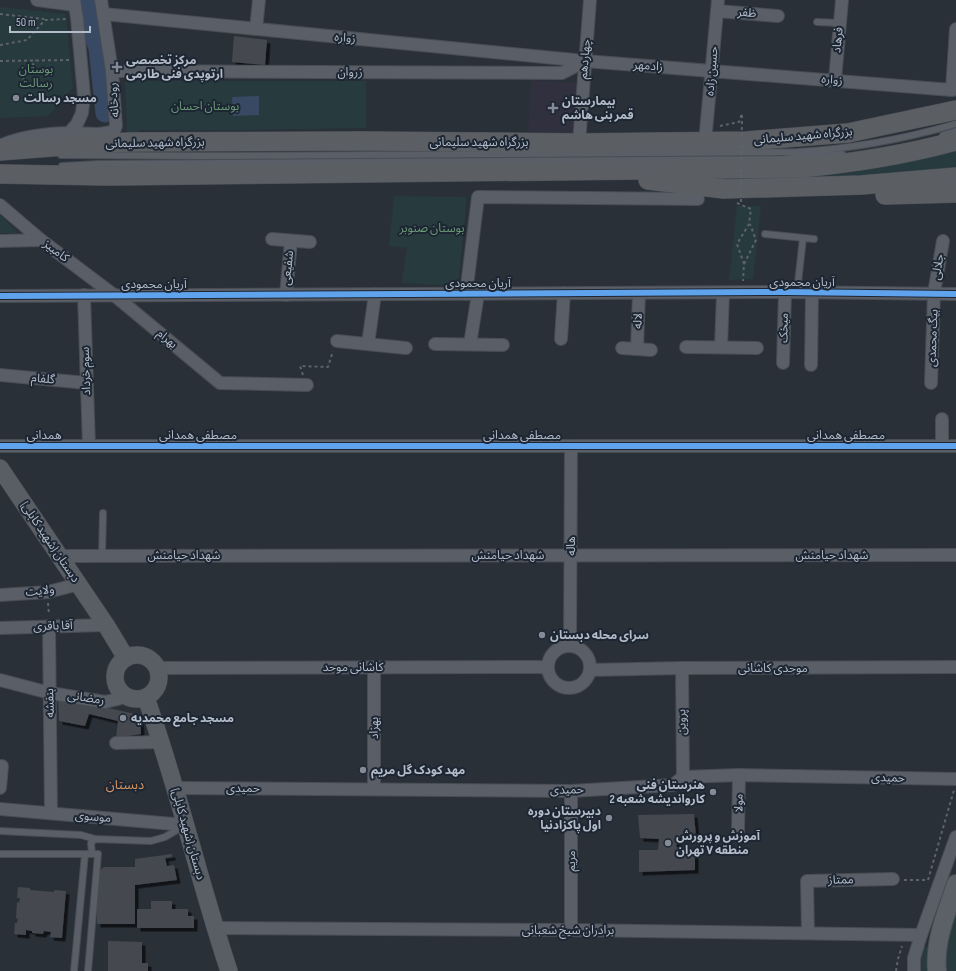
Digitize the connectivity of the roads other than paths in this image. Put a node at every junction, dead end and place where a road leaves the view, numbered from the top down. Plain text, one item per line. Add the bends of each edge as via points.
1 (37, 0) edge
2 (101, 0) edge
3 (259, 0) edge
4 (590, 0) edge
5 (842, 0) edge
6 (75, 2) edge
7 (717, 5) edge
8 (104, 14) junction
9 (778, 16) dead end
10 (817, 22) dead end
11 (840, 23) junction
12 (956, 29) edge
13 (256, 30) junction
14 (585, 61) junction
15 (712, 71) junction
16 (112, 72) junction
17 (835, 80) junction
18 (955, 93) edge
19 (956, 110) edge
20 (905, 122) junction
21 (956, 124) edge
22 (956, 131) edge
23 (69, 133) junction
24 (706, 135) junction
25 (928, 138) dead end
26 (956, 141) edge
27 (579, 143) junction
28 (0, 145) edge
29 (883, 148) dead end
30 (0, 152) edge
31 (40, 154) dead end
32 (55, 155) dead end
33 (53, 166) dead end
34 (579, 171) junction
35 (0, 174) edge
36 (956, 177) edge
37 (756, 188) junction
38 (956, 193) edge
39 (698, 199) dead end
40 (0, 205) edge
41 (765, 234) dead end
42 (803, 238) junction
43 (41, 240) junction
44 (272, 240) dead end
45 (291, 240) junction
46 (814, 240) dead end
47 (0, 241) edge
48 (943, 241) dead end
49 (310, 242) dead end
50 (791, 292) junction
51 (564, 293) junction
52 (639, 293) junction
53 (723, 293) junction
54 (812, 293) junction
55 (934, 293) junction
56 (375, 294) junction
57 (466, 294) junction
58 (478, 294) junction
59 (956, 294) edge
60 (114, 295) junction
61 (286, 295) junction
62 (0, 296) edge
63 (84, 296) junction
64 (561, 339) dead end
65 (337, 341) road end
66 (368, 344) junction
67 (435, 344) dead end
68 (470, 344) junction
69 (503, 345) dead end
70 (686, 347) dead end
71 (720, 347) junction
72 (406, 348) dead end
73 (622, 348) dead end
74 (757, 348) dead end
75 (638, 349) junction
76 (651, 350) dead end
77 (783, 363) dead end
78 (811, 365) dead end
79 (0, 375) edge
80 (87, 383) junction
81 (931, 383) dead end
82 (306, 385) road end
83 (942, 419) dead end
84 (0, 446) edge
85 (89, 446) junction
86 (571, 446) junction
87 (942, 446) junction
88 (956, 446) edge
89 (0, 468) edge
90 (103, 513) dead end
91 (102, 555) junction
92 (571, 555) junction
93 (956, 555) edge
94 (60, 556) junction
95 (78, 584) junction
96 (0, 594) edge
97 (106, 624) junction
98 (49, 626) junction
99 (0, 628) edge
100 (570, 646) junction
101 (126, 658) junction
102 (374, 667) junction
103 (956, 667) edge
104 (158, 668) junction
105 (547, 668) junction
106 (682, 668) junction
107 (590, 670) junction
108 (0, 680) edge
109 (50, 693) junction
110 (123, 694) junction
111 (146, 698) junction
112 (160, 742) junction
113 (116, 743) dead end
114 (2, 766) dead end
115 (740, 775) junction
116 (683, 777) junction
117 (956, 779) edge
118 (0, 788) edge
119 (175, 788) junction
120 (374, 789) junction
121 (571, 791) junction
122 (0, 809) edge
123 (52, 813) junction
124 (185, 825) junction
125 (0, 831) edge
126 (738, 831) dead end
127 (956, 837) edge
128 (96, 839) junction
129 (0, 854) edge
130 (85, 854) junction
131 (95, 854) junction
132 (894, 879) road end
133 (956, 884) edge
134 (215, 928) junction
135 (571, 930) junction
136 (808, 933) junction
137 (921, 935) junction
138 (76, 953) junction
139 (90, 954) junction
140 (74, 971) edge
141 (88, 971) edge
142 (229, 971) edge
143 (914, 971) edge
144 (937, 971) edge

1 - 6 street
2 - 8 street, رودخانه
3 - 13 street
4 - 14 street, چهاردهم
5 - 11 street, فرهاد
6 - 23 street via 84,96 82,113
7 - 9 street, ظفر
7 - 15 street, حسین زاده
8 - 13 street, زواره
8 - 16 street, رودخانه
10 - 11 lane
11 - 17 street, فرهاد
12 - 18 street
13 - 14 street, زواره
14 - 15 street, زادمهر
14 - 16 street, زروان via 562,73
14 - 27 street, چهاردهم
15 - 17 street, زواره
15 - 24 street, حسین زاده
16 - 23 street, رودخانه via 116,120 114,130 98,134
17 - 18 street, زواره
18 - 20 highway
19 - 20 highway, بزرگراه شهید سلیمانی
20 - 24 highway, بزرگراه شهید سلیمانی via 848,133 754,141
21 - 32 lane via 880,143 797,152
22 - 25 lane
23 - 28 street, رودخانه via 40,136
24 - 27 highway, بزرگراه شهید سلیمانی
26 - 34 highway via 876,159 802,168
27 - 30 highway, بزرگراه شهید سلیمانی via 130,142
29 - 33 lane via 782,159
30 - 31 lane
34 - 35 highway via 110,176
34 - 37 highway via 724,189
36 - 37 highway via 861,185
37 - 38 highway via 859,196
39 - 57 street via 478,197
40 - 43 street, کامبیز
41 - 42 lane
42 - 46 lane
42 - 50 lane
43 - 47 street
43 - 60 street, کامبیز
44 - 45 street
45 - 49 street
45 - 61 street, شفیعی
48 - 55 street, جلالی
50 - 53 street, آریان محمودی
50 - 54 street, آریان محمودی
50 - 77 street, میخک
51 - 52 street, آریان محمودی
51 - 58 street, آریان محمودی
51 - 64 street
52 - 53 street, آریان محمودی
52 - 75 street, لاله
53 - 71 street
54 - 55 street, آریان محمودی
54 - 78 street
55 - 59 street, آریان محمودی
55 - 81 street, بیگ محمدی
56 - 57 street, آریان محمودی
56 - 61 street, آریان محمودی
56 - 66 street
57 - 58 street, آریان محمودی
58 - 68 street
60 - 61 street, آریان محمودی
60 - 63 street, آریان محمودی
60 - 82 street, بهرام via 220,383
62 - 63 street, آریان محمودی
63 - 80 street, سوم خرداد
65 - 66 street
66 - 72 street
67 - 68 street
68 - 69 street
70 - 71 street
71 - 74 street
73 - 75 street
75 - 76 street
79 - 80 street, گلفام
80 - 85 street, سوم خرداد
83 - 87 street
84 - 85 street, همدانی
85 - 86 street, مصطفی همدانی
86 - 87 street, مصطفی همدانی
86 - 92 street, هاله
87 - 88 street, مصطفی همدانی
89 - 94 main road, دبستان (شهید کابلی)
90 - 91 lane
91 - 92 street, شهداد حیامنش
91 - 94 street, شهداد حیامنش
92 - 93 street, شهداد حیامنش
92 - 100 street, هاله
94 - 95 main road, دبستان (شهید کابلی)
95 - 96 street, ولایت via 48,592
95 - 97 main road, دبستان (شهید کابلی)
97 - 98 street, آقا باقری
97 - 101 main road, دبستان (شهید کابلی)
98 - 99 street, آقا باقری
98 - 109 street, بنفشه
100 - 105 street via 556,650 551,655
100 - 107 street via 577,647 587,656
101 - 104 main road via 134,655 145,656 152,659
101 - 110 main road via 118,666 115,674 117,686
102 - 104 street, کاشانی موحد
102 - 105 street, کاشانی موحد
102 - 120 street, بهزاد
103 - 106 street, موحدی کاشانی
104 - 111 main road via 157,686
105 - 107 street via 553,682 565,688 572,688 584,682
106 - 107 street, موحدی کاشانی
106 - 116 street, پروین
108 - 109 street, رمضانی
109 - 110 street, رمضانی via 105,702 118,699
109 - 123 street, بنفشه
110 - 111 main road via 133,699
111 - 112 main road, دبستان (شهید کابلی)
112 - 113 street
112 - 119 main road, دبستان (شهید کابلی)
114 - 118 street
115 - 116 street, حمیدی
115 - 117 street, حمیدی
115 - 126 street, مولا
116 - 121 street, حمیدی via 673,785
119 - 120 street, حمیدی
119 - 124 main road, دبستان (شهید کابلی)
120 - 121 street, حمیدی
121 - 135 street, مریم
122 - 123 street, موسوی
123 - 124 street, موسوی
124 - 128 lane via 165,838 151,841
124 - 134 main road, دبستان (شهید کابلی)
125 - 128 lane via 81,835
127 - 137 street
128 - 131 lane via 91,843
129 - 130 lane
130 - 131 lane
130 - 138 lane
131 - 139 lane
132 - 136 street, ممتاز via 807,881
133 - 144 main road via 938,945
134 - 135 street, برادران شیخ شعبانی
134 - 142 main road, دبستان (شهید کابلی)
135 - 136 street, برادران شیخ شعبانی
136 - 137 street, برادران شیخ شعبانی
137 - 143 street via 914,958
138 - 139 lane
138 - 140 lane
139 - 141 lane

